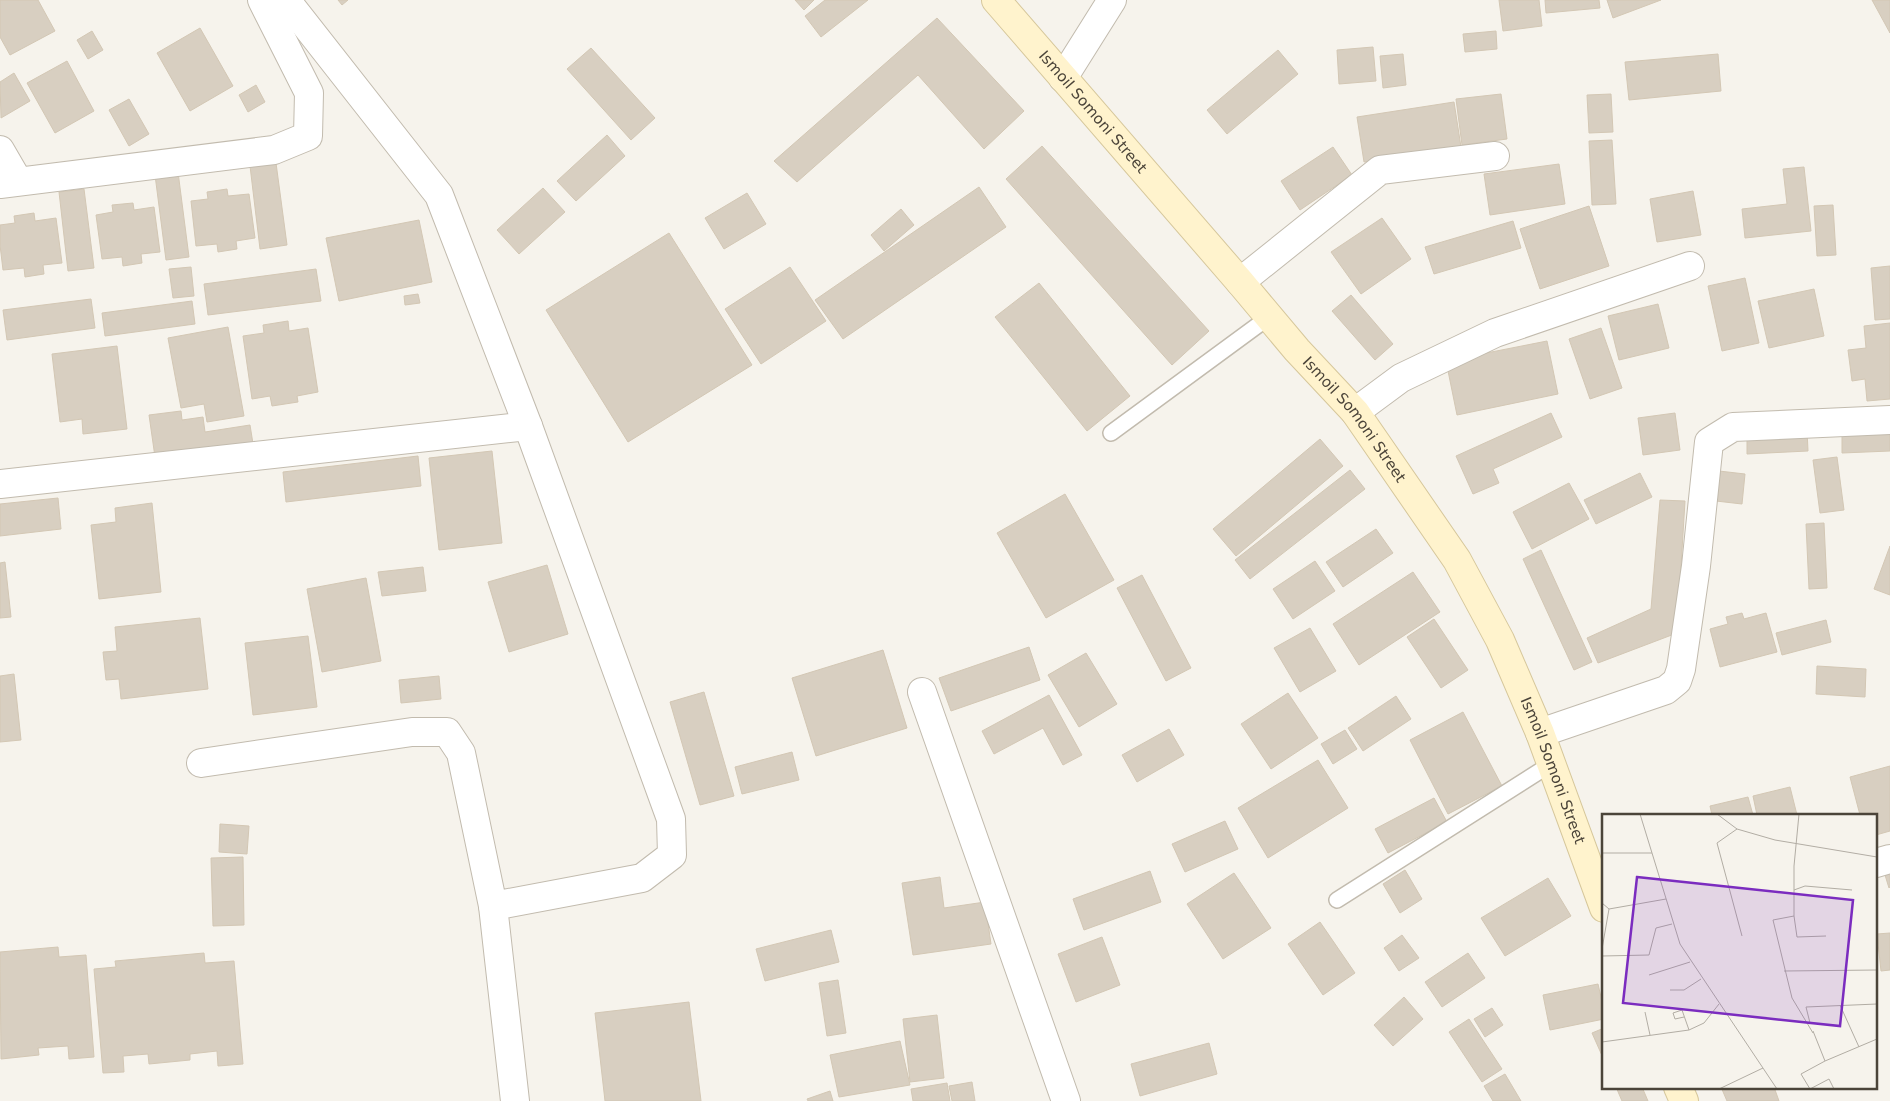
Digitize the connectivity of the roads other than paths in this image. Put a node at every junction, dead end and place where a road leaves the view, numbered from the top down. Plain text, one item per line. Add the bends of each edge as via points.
1 (262, 0) edge
2 (286, 0) edge
3 (996, 0) edge
4 (1112, 0) edge
5 (1063, 78) junction
6 (0, 150) edge
7 (1495, 156) dead end
8 (9, 182) edge
9 (1690, 266) dead end
10 (1240, 282) junction
11 (1269, 317) junction
12 (1355, 412) junction
13 (1890, 420) edge
14 (528, 426) junction
15 (1111, 434) dead end
16 (0, 484) edge
17 (922, 692) dead end
18 (1540, 733) junction
19 (201, 763) dead end
20 (1551, 764) junction
21 (1338, 900) dead end
22 (1602, 903) edge
23 (493, 906) junction
24 (1678, 1088) edge
25 (515, 1101) edge
26 (1066, 1101) edge
27 (1684, 1101) edge

1 - 8 street via 309,92 308,136 274,150
2 - 14 street via 438,195
3 - 5 main road, Ismoil Somoni Street
4 - 5 street
5 - 10 main road, Ismoil Somoni Street
6 - 8 street
7 - 10 street via 1380,170
9 - 12 street via 1496,333 1401,378
10 - 11 main road, Ismoil Somoni Street
11 - 12 main road, Ismoil Somoni Street
11 - 15 lane
12 - 18 main road, Ismoil Somoni Street via 1457,560 1500,640
13 - 18 street via 1733,427 1708,442 1696,566 1677,681 1666,690
14 - 16 street
14 - 23 street via 671,819 672,855 642,878
17 - 26 street
18 - 20 main road, Ismoil Somoni Street
19 - 23 street via 412,732 447,732 461,752
20 - 21 lane
20 - 22 main road, Ismoil Somoni Street
23 - 25 street
24 - 27 main road

